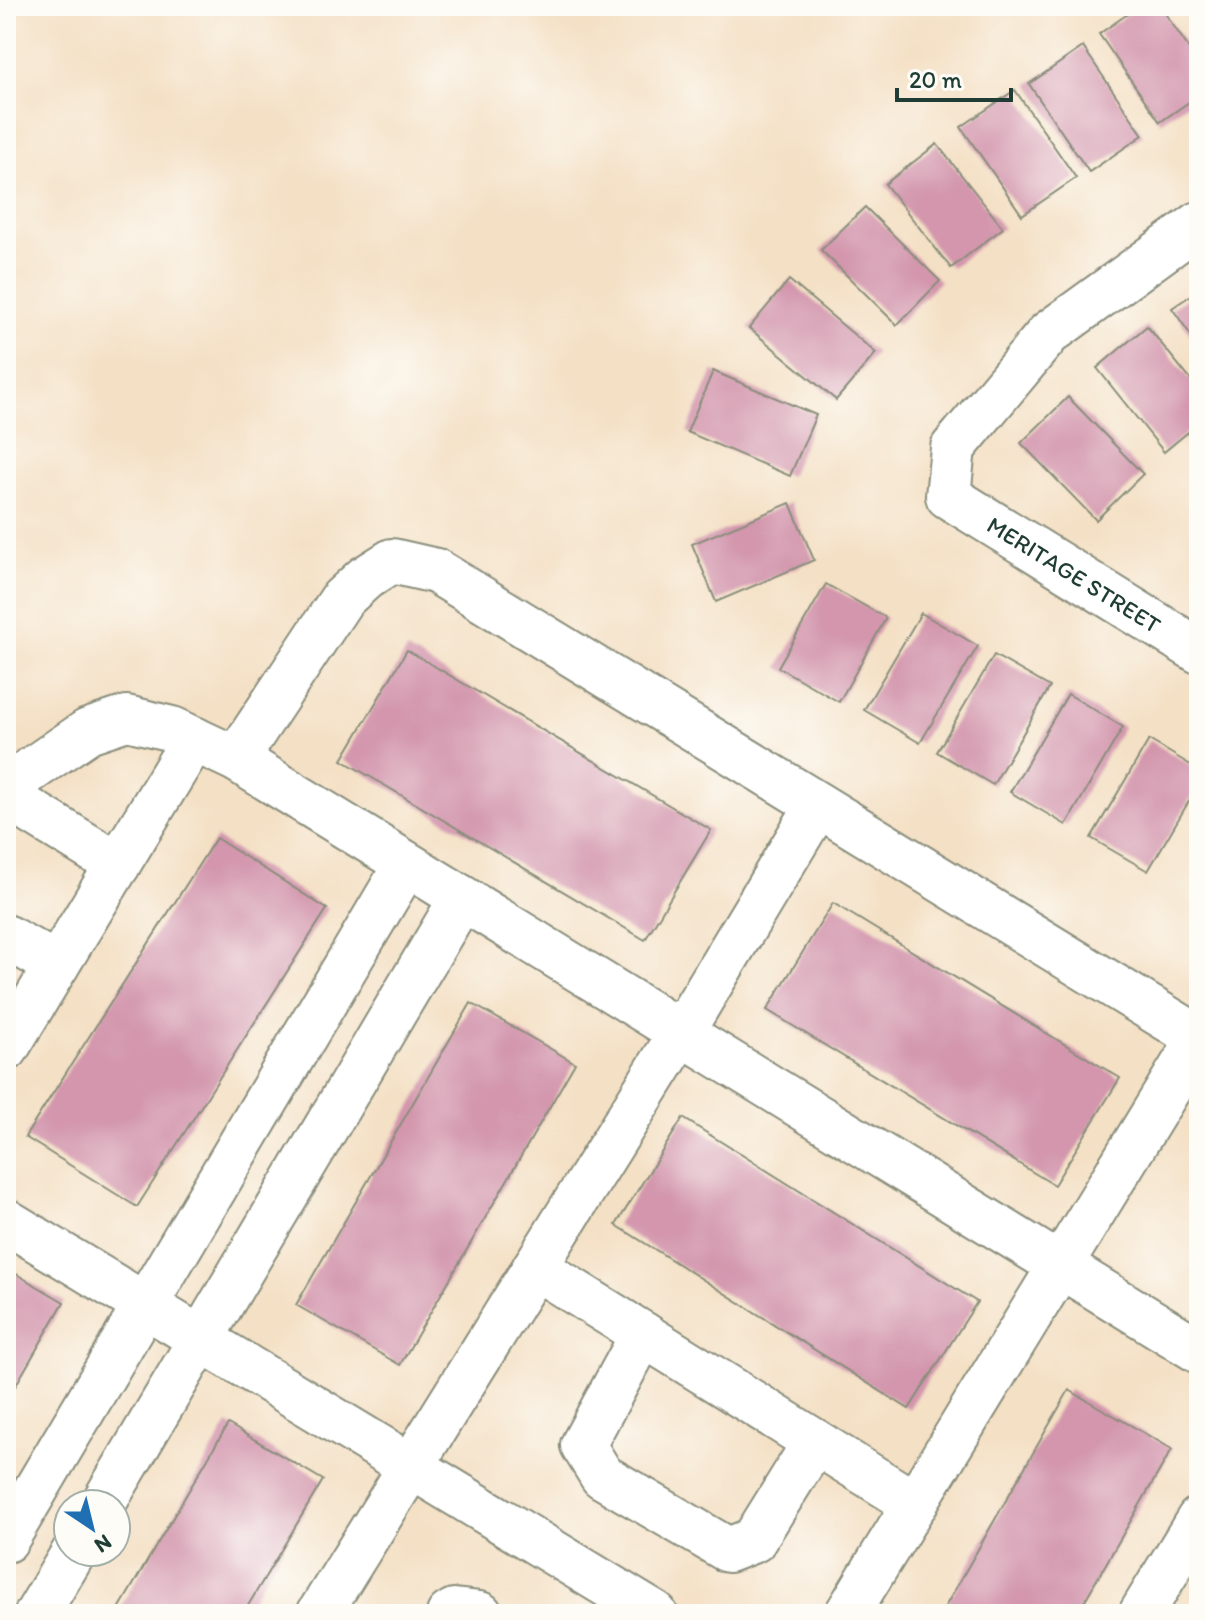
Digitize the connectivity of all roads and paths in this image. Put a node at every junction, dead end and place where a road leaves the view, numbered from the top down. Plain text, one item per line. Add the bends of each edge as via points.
1 (1199, 224) edge
2 (1199, 651) edge
3 (194, 739) junction
4 (236, 759) junction
5 (6, 787) edge
6 (6, 796) edge
7 (818, 805) junction
8 (118, 865) junction
9 (406, 865) junction
10 (462, 898) junction
11 (6, 937) edge
12 (57, 965) junction
13 (681, 1033) junction
14 (1199, 1038) edge
15 (6, 1049) edge
16 (6, 1221) edge
17 (1061, 1266) junction
18 (535, 1267) junction
19 (145, 1306) junction
20 (643, 1334) junction
21 (201, 1339) junction
22 (1199, 1351) edge
23 (815, 1442) junction
24 (411, 1466) junction
25 (113, 1488) edge
26 (915, 1504) junction
27 (1199, 1519) edge
28 (6, 1540) edge
29 (64, 1568) edge
30 (37, 1614) edge
31 (319, 1614) edge
32 (449, 1614) edge
33 (480, 1614) edge
34 (655, 1614) edge
35 (847, 1614) edge
36 (1141, 1614) edge

1 - 2 street, MERITAGE STREET via 1049,333 953,448 948,496
3 - 4 street
3 - 5 street via 127,718 88,731
3 - 8 street
4 - 7 street via 342,599 392,561 436,571
4 - 9 street
6 - 8 street
7 - 13 street
7 - 14 street
8 - 12 street
9 - 10 street
9 - 19 street
10 - 13 street
10 - 21 street
11 - 12 street
12 - 15 street
13 - 17 street
13 - 18 street
14 - 17 street
16 - 19 street
17 - 22 street
17 - 26 street
18 - 20 street
18 - 24 street
19 - 21 street
19 - 28 street
20 - 23 street
20 - 23 street via 583,1445 602,1476 728,1550 754,1540
21 - 24 street
21 - 25 street
23 - 26 street
24 - 31 street
24 - 34 street
26 - 35 street
27 - 36 street
29 - 30 street
32 - 33 street

